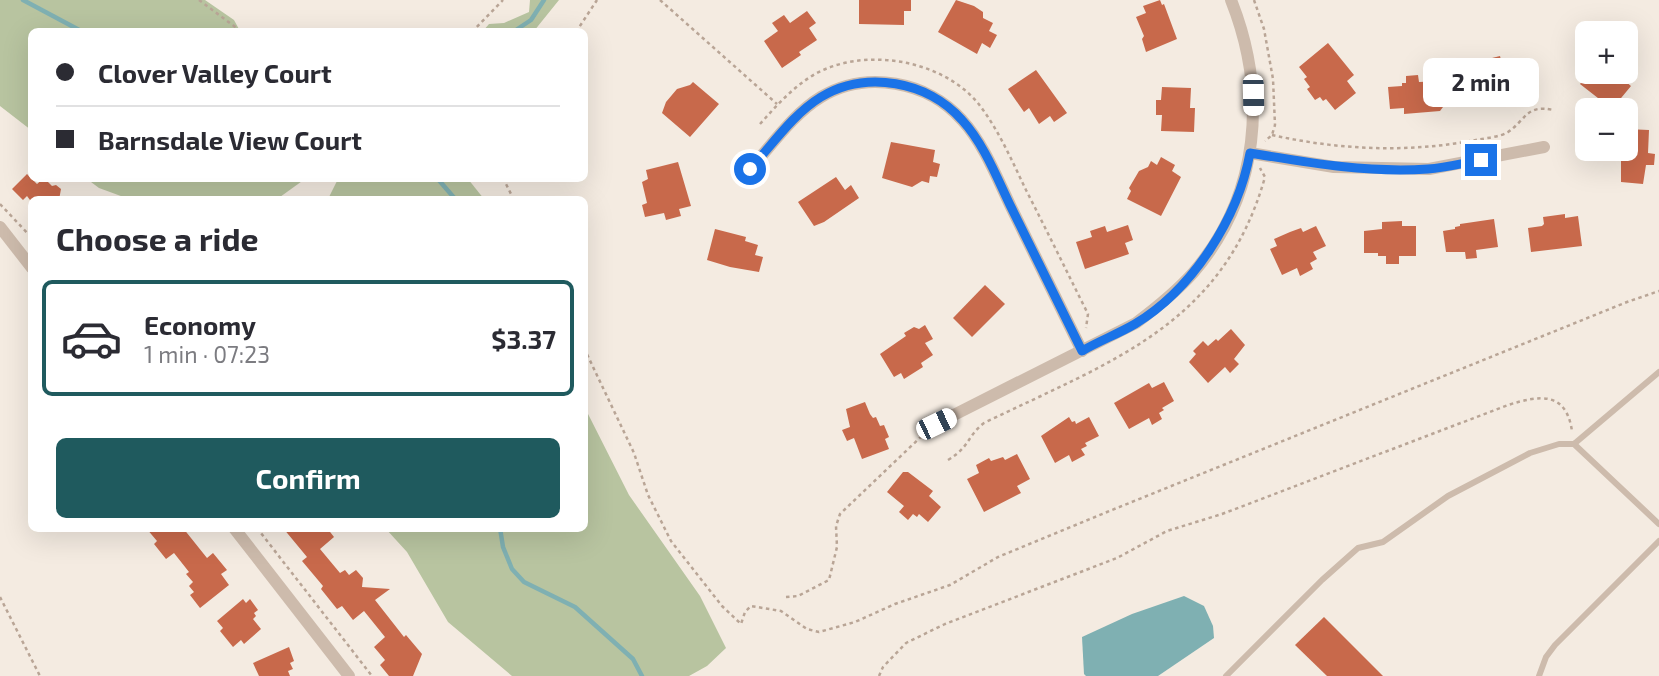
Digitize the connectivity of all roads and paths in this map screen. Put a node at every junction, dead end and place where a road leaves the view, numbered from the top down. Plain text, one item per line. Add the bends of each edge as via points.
1 (199, 0) edge
2 (503, 0) edge
3 (597, 0) edge
4 (660, 0) edge
5 (1231, 0) edge
6 (1254, 0) edge
7 (237, 28) edge
8 (476, 28) edge
9 (579, 28) edge
10 (777, 104) junction
11 (1553, 110) dead end
12 (760, 124) dead end
13 (1272, 135) junction
14 (1544, 147) dead end
15 (1256, 154) junction
16 (750, 169) dead end
17 (0, 204) edge
18 (0, 227) edge
19 (28, 234) edge
20 (28, 263) edge
21 (1659, 291) edge
22 (1087, 348) junction
23 (588, 356) edge
24 (1659, 372) edge
25 (936, 424) joint
26 (1574, 444) junction
27 (948, 460) dead end
28 (1659, 524) edge
29 (237, 532) edge
30 (260, 532) edge
31 (1659, 541) edge
32 (0, 597) edge
33 (786, 597) dead end
34 (40, 676) edge
35 (349, 676) edge
36 (372, 676) edge
37 (879, 676) edge
38 (1226, 676) edge
39 (1539, 676) edge

1 - 7 path
2 - 8 path
3 - 9 path
4 - 10 path
5 - 15 street via 1252,69
6 - 13 path via 1270,52 1275,110
10 - 12 path
10 - 22 path via 818,73 865,60 910,64 965,91 1009,155 1088,314
11 - 13 path via 1532,110 1505,134 1432,146 1341,146
13 - 15 path
14 - 15 street via 1429,169 1334,167
15 - 22 street via 1234,207 1192,274 1136,323
15 - 27 path via 1265,177 1248,223 1221,271 1188,308 1134,348 984,423 965,449
16 - 22 street via 803,112 821,97 847,86 875,81 898,84 936,99 952,109 978,141
17 - 19 path
18 - 20 street
21 - 23 path via 998,557 927,595 819,632 781,611 751,606 741,624 722,606 671,541
22 - 25 street
24 - 26 lane
25 - 33 path via 840,514 829,580
26 - 28 lane
26 - 37 path via 1569,414 1558,402 1542,398 1508,405 1167,531 1117,558 945,624 906,643
26 - 38 lane via 1530,453 1448,496 1383,541 1358,548
29 - 35 street
30 - 36 path
31 - 39 lane via 1555,645
32 - 34 path

